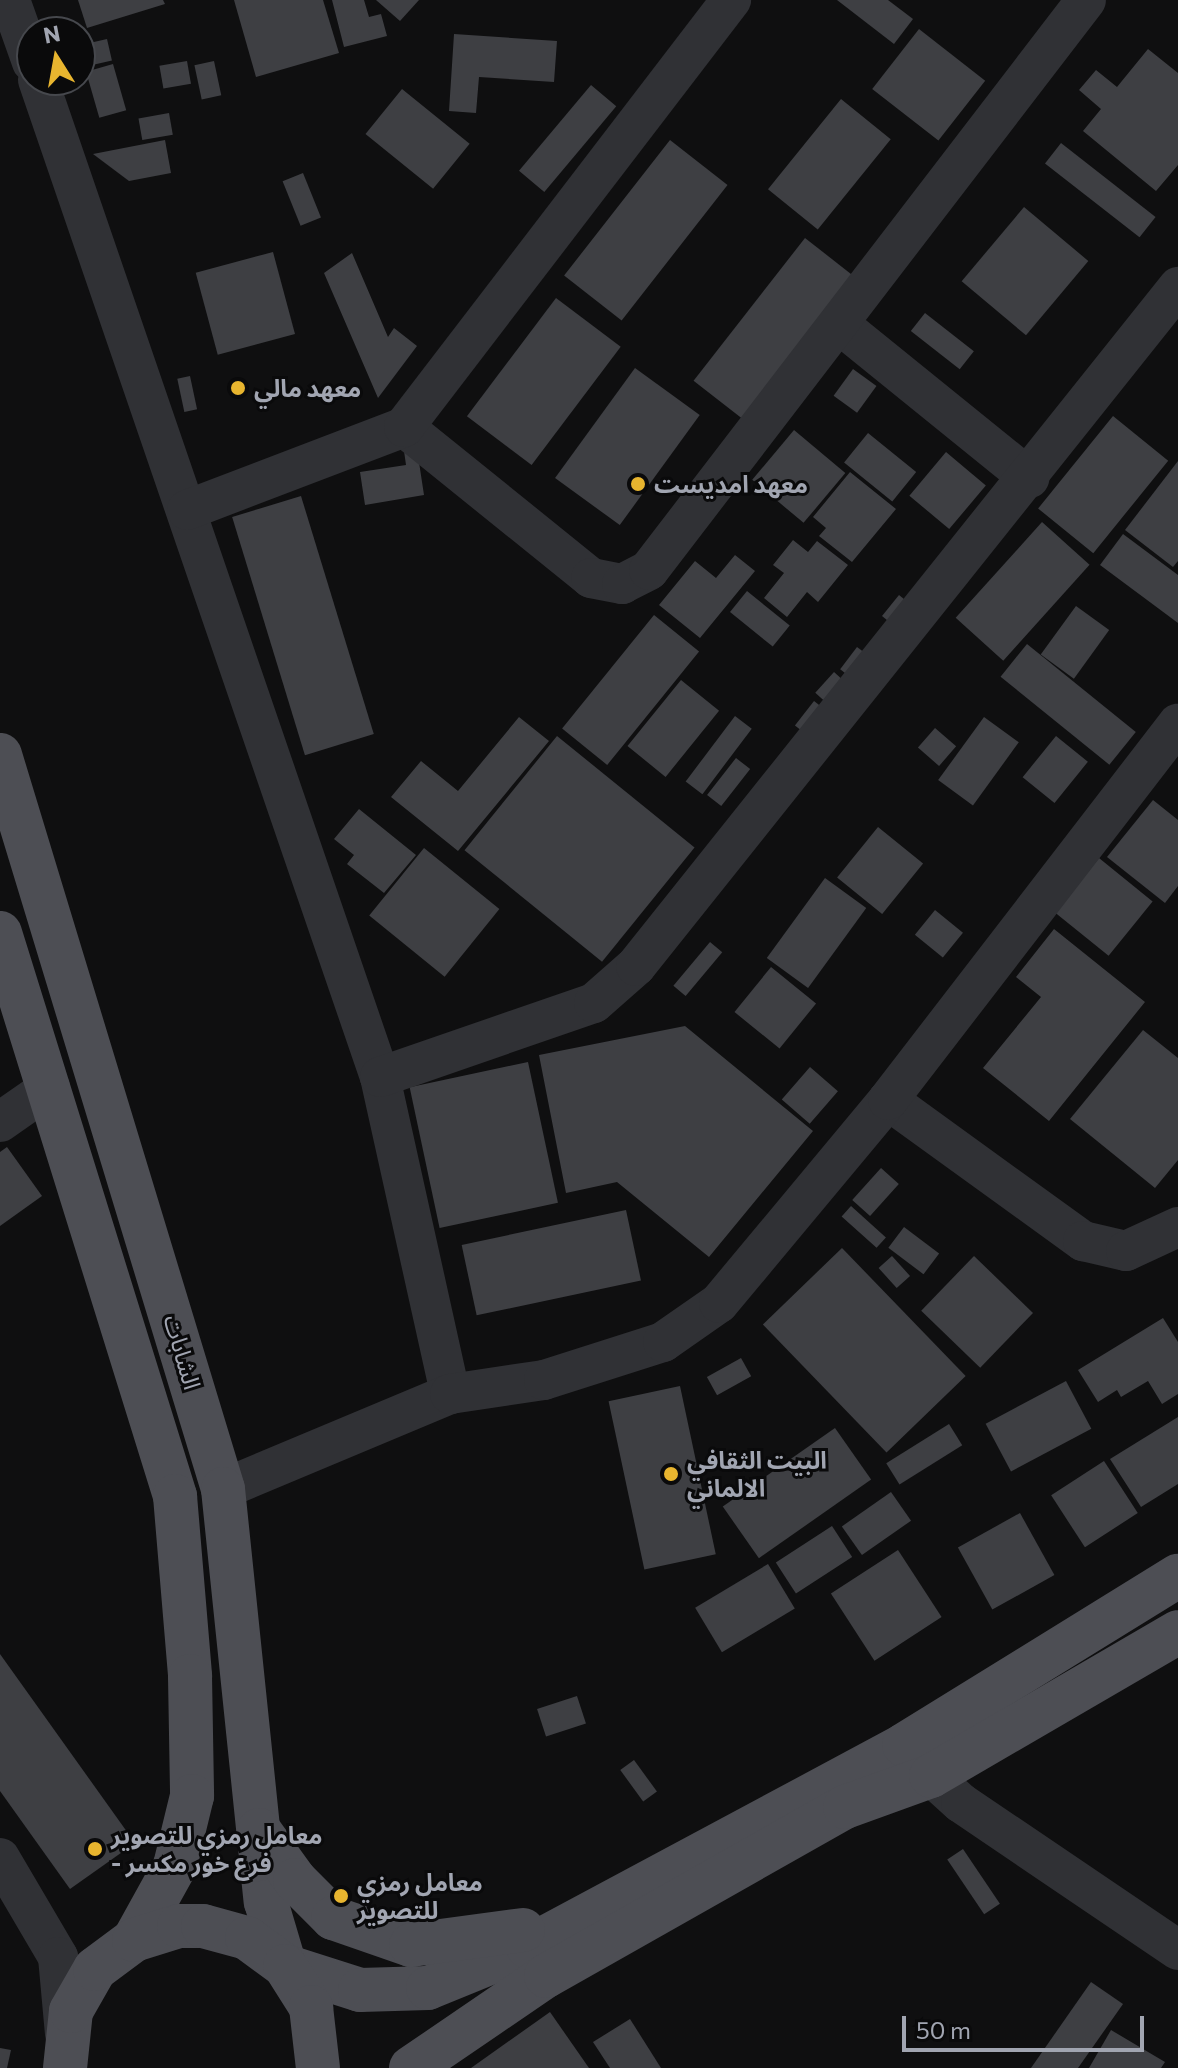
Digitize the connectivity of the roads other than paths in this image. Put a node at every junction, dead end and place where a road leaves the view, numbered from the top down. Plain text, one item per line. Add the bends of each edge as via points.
1 (731, 0) edge
2 (1086, 0) edge
3 (44, 96) edge
4 (1178, 287) edge
5 (839, 324) junction
6 (404, 427) junction
7 (1029, 478) junction
8 (187, 510) junction
9 (1178, 724) edge
10 (0, 755) edge
11 (0, 933) edge
12 (380, 1077) junction
13 (50, 1087) junction
14 (888, 1100) junction
15 (0, 1122) edge
16 (1178, 1227) edge
17 (450, 1394) junction
18 (223, 1489) junction
19 (1178, 1576) edge
20 (1178, 1632) edge
21 (931, 1776) junction
22 (838, 1796) junction
23 (256, 1826) junction
24 (0, 1858) edge
25 (587, 1912) junction
26 (134, 1940) junction
27 (1178, 1950) edge
28 (285, 1966) junction
29 (61, 2057) edge
30 (318, 2068) edge
31 (411, 2068) edge

1 - 6 street
2 - 5 street
3 - 8 street
4 - 7 street
5 - 6 street via 649,570 622,584 591,578
5 - 7 street
6 - 8 street
7 - 12 street via 636,966 594,1003
8 - 12 street
9 - 14 street
10 - 18 main road, الشابات
11 - 13 main road, الشابات
12 - 17 street
13 - 15 street
13 - 26 main road, الشابات via 175,1496 190,1676 192,1796 175,1866
14 - 16 street via 1083,1241 1126,1251
14 - 17 street via 719,1303 663,1342 544,1380
17 - 18 street
18 - 23 main road, الشابات
19 - 22 main road
20 - 21 main road
21 - 22 main road
21 - 27 street via 961,1803
22 - 25 main road
22 - 31 main road via 546,1976
23 - 25 main road via 295,1880 333,1918 411,1945 525,1930
23 - 28 main road, الشابات via 266,1902
24 - 29 street via 58,1957
25 - 28 main road via 528,1947 428,1988 360,1990
26 - 28 main road via 179,1926 214,1928 247,1938
26 - 29 main road via 113,1952 81,1989
28 - 30 main road via 311,2007

